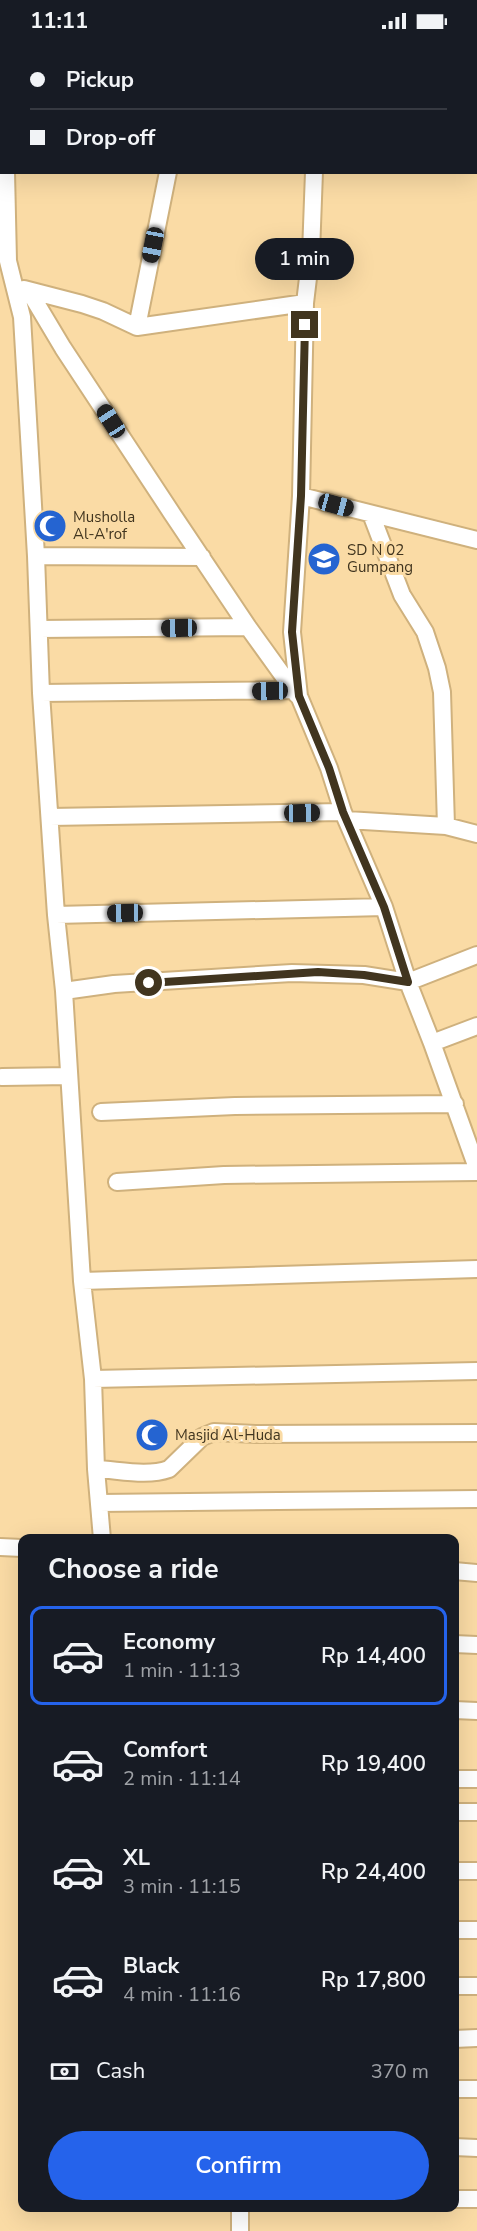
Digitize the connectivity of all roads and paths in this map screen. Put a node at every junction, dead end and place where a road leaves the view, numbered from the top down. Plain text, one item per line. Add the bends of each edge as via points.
1 (6, 174) edge
2 (168, 174) edge
3 (314, 174) edge
4 (21, 288) junction
5 (305, 303) junction
6 (137, 327) junction
7 (301, 496) junction
8 (371, 514) junction
9 (477, 540) edge
10 (36, 556) junction
11 (202, 557) junction
12 (248, 627) junction
13 (39, 629) junction
14 (40, 693) junction
15 (296, 693) junction
16 (345, 816) junction
17 (50, 817) junction
18 (446, 826) junction
19 (477, 834) edge
20 (384, 907) junction
21 (56, 915) junction
22 (477, 955) edge
23 (408, 982) junction
24 (64, 991) junction
25 (477, 1026) edge
26 (432, 1043) junction
27 (69, 1076) junction
28 (2, 1077) dead end
29 (455, 1104) junction
30 (101, 1112) dead end
31 (476, 1159) edge
32 (477, 1172) edge
33 (117, 1182) dead end
34 (477, 1269) edge
35 (82, 1281) junction
36 (477, 1371) edge
37 (93, 1379) junction
38 (477, 1433) edge
39 (96, 1468) junction
40 (477, 1499) edge
41 (99, 1503) junction
42 (102, 1534) edge
43 (0, 1547) edge
44 (18, 1548) edge
45 (459, 1571) edge
46 (477, 1573) edge
47 (459, 1644) edge
48 (477, 1645) edge
49 (459, 1710) edge
50 (477, 1711) edge
51 (459, 1779) edge
52 (477, 1779) edge
53 (459, 1812) edge
54 (477, 1812) edge
55 (459, 1871) edge
56 (477, 1871) edge
57 (459, 1930) edge
58 (477, 1930) edge
59 (459, 1986) edge
60 (477, 1986) edge
61 (477, 2038) edge
62 (459, 2039) edge
63 (459, 2089) edge
64 (477, 2089) edge
65 (459, 2147) edge
66 (477, 2148) edge
67 (459, 2199) edge
68 (477, 2199) edge
69 (240, 2212) edge
70 (240, 2231) edge

1 - 4 street via 7,250
2 - 6 street
3 - 5 street
4 - 6 street via 103,311
4 - 10 street
4 - 11 street
5 - 6 street
5 - 7 street
7 - 8 street
7 - 15 street via 292,632
8 - 9 street
8 - 18 street via 402,595 425,632 437,668 442,692
10 - 11 street
10 - 13 street
11 - 12 street
12 - 13 street
12 - 15 street
13 - 14 street
14 - 15 street
14 - 17 street
15 - 16 street
16 - 17 street
16 - 18 street
16 - 20 street
17 - 21 street
18 - 19 street
20 - 21 street
20 - 23 street
21 - 24 street
22 - 23 street
23 - 24 street via 364,975 292,973 114,984
23 - 26 street
24 - 27 street
25 - 26 street
26 - 29 street
27 - 28 street
27 - 35 street
29 - 30 street
29 - 31 street
32 - 33 street via 224,1175
34 - 35 street
35 - 37 street
36 - 37 street
37 - 39 street
38 - 39 street via 214,1432 202,1437 163,1471
39 - 41 street
40 - 41 street
41 - 42 street
43 - 44 street
45 - 46 street
47 - 48 street
49 - 50 street
51 - 52 street
53 - 54 street
55 - 56 street
57 - 58 street
59 - 60 street
61 - 62 street
63 - 64 street
65 - 66 street
67 - 68 street
69 - 70 street

